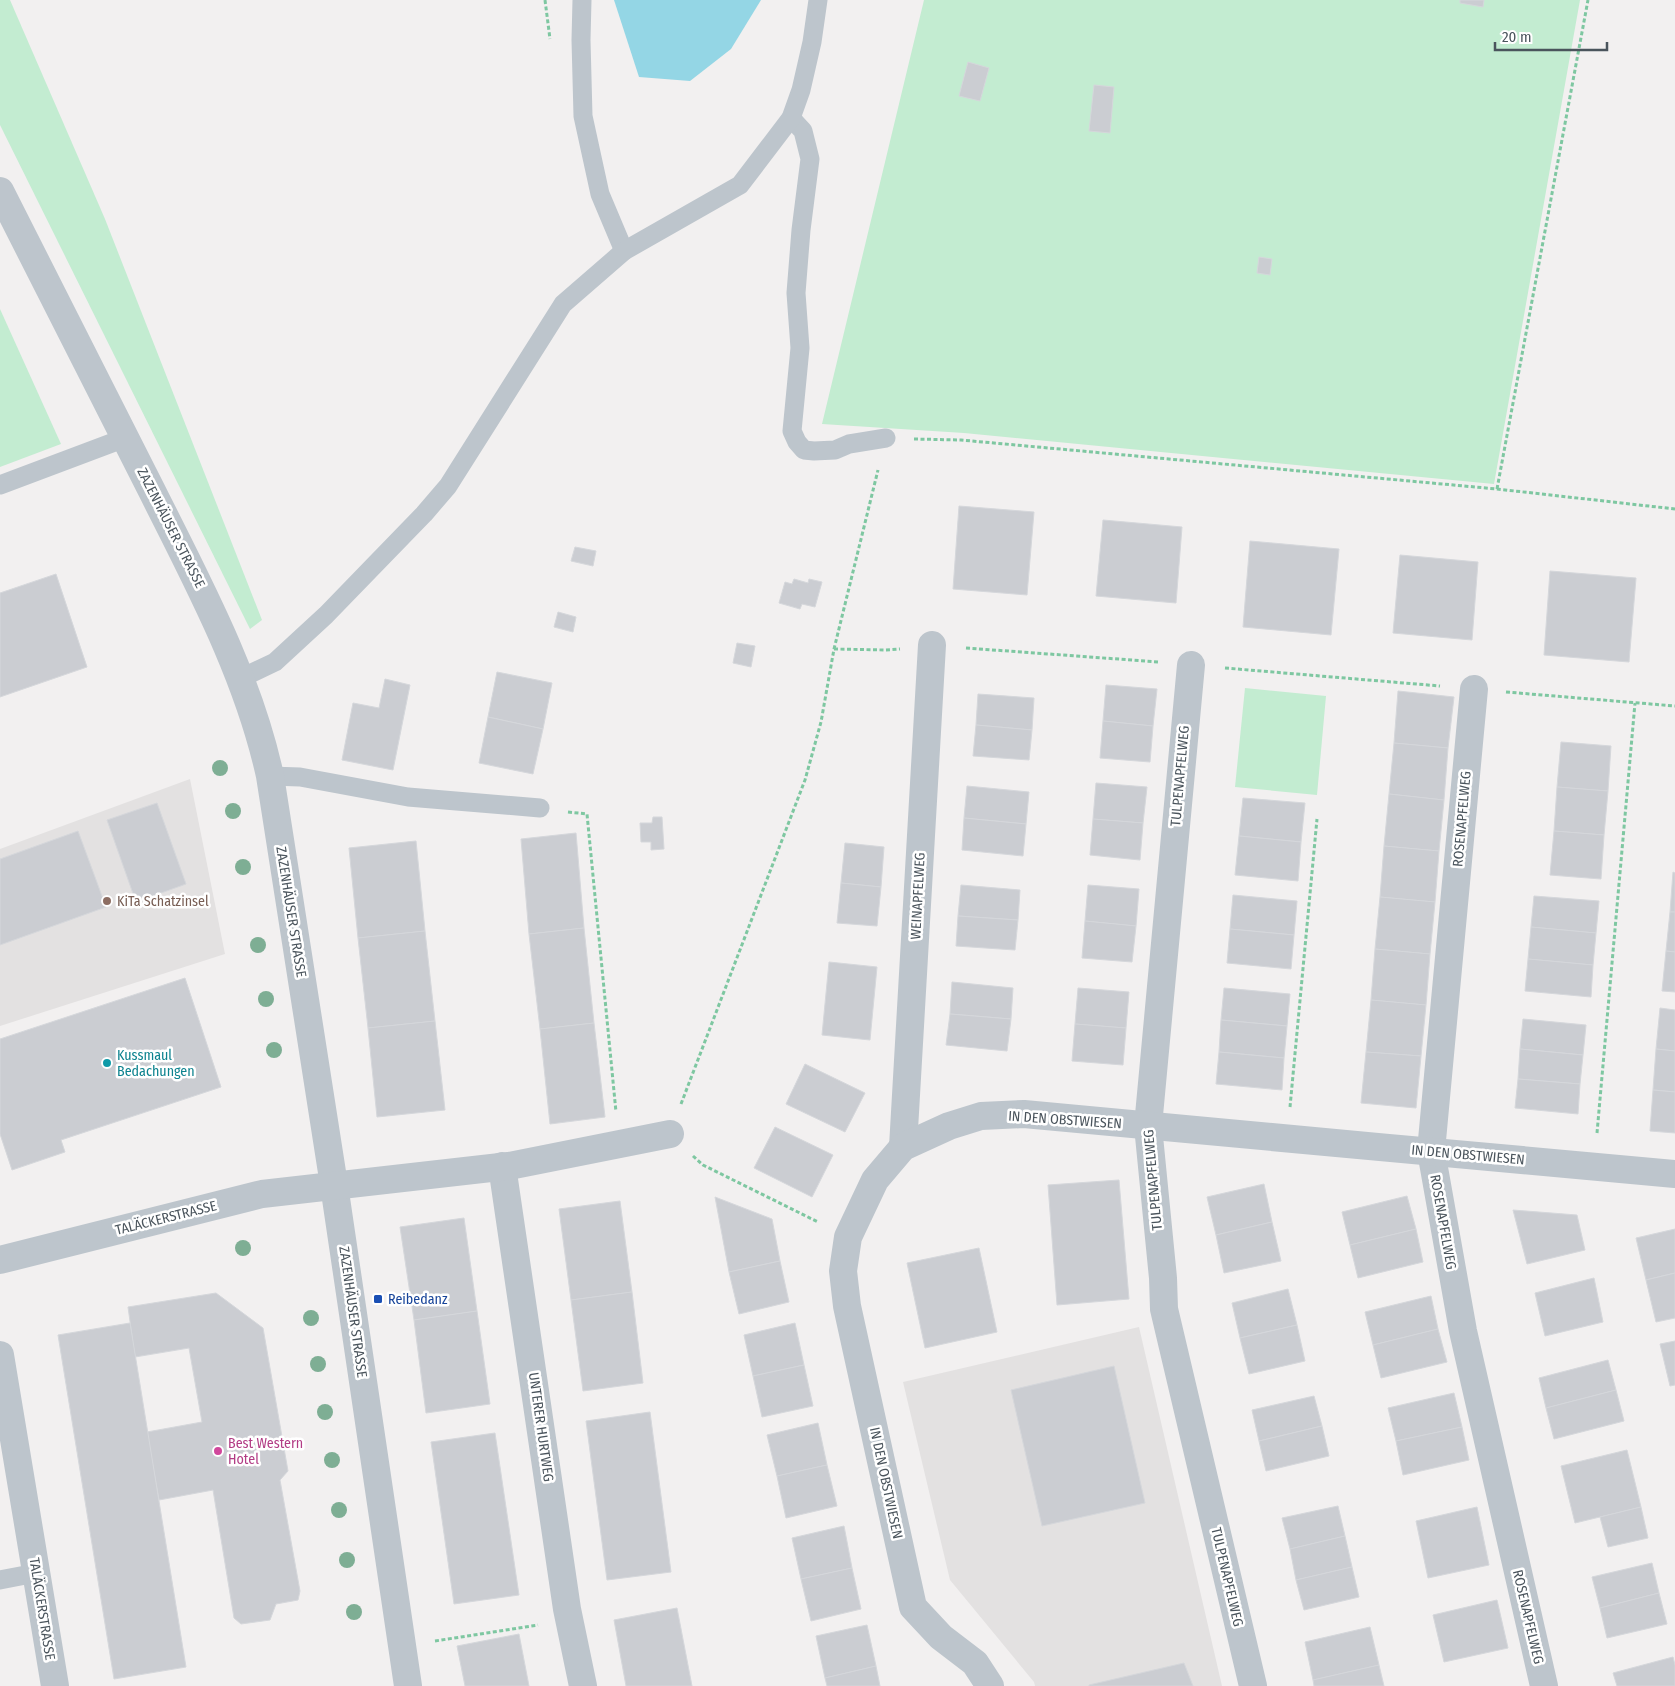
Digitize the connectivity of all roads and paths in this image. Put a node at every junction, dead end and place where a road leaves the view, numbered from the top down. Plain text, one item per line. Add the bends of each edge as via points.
1 (582, 0) edge
2 (818, 0) edge
3 (1588, 0) edge
4 (791, 118) junction
5 (0, 191) edge
6 (624, 251) junction
7 (125, 438) junction
8 (886, 438) junction
9 (0, 485) edge
10 (1497, 489) junction
11 (1675, 509) edge
12 (932, 645) junction
13 (834, 649) junction
14 (1191, 665) junction
15 (241, 678) junction
16 (1474, 689) junction
17 (1634, 703) junction
18 (1675, 706) edge
19 (270, 776) junction
20 (540, 808) joint
21 (1316, 819) dead end
22 (1291, 1096) dead end
23 (617, 1116) dead end
24 (1148, 1126) junction
25 (1597, 1130) dead end
26 (670, 1134) junction
27 (903, 1147) junction
28 (1431, 1151) junction
29 (502, 1166) junction
30 (1675, 1174) edge
31 (334, 1185) junction
32 (848, 1237) junction
33 (0, 1260) edge
34 (0, 1355) edge
35 (36, 1573) junction
36 (0, 1580) edge
37 (570, 1620) junction
38 (403, 1647) junction
39 (55, 1686) edge
40 (408, 1686) edge
41 (583, 1686) edge
42 (990, 1686) edge
43 (1253, 1686) edge
44 (1544, 1686) edge

1 - 6 lane via 583,116 600,194
2 - 4 lane via 808,61
3 - 10 path
4 - 6 lane via 740,184
4 - 8 lane via 803,131 810,159 799,248 796,294 800,348 792,431 804,450 814,451 835,450
5 - 7 street, ZAZENHÄUSER STRASSE
6 - 15 lane via 563,304 448,486 424,514 326,615 275,662
7 - 9 lane
7 - 15 street, ZAZENHÄUSER STRASSE via 198,583
8 - 10 path via 961,440
8 - 13 path
10 - 11 path
12 - 13 path via 886,650
12 - 14 path
12 - 27 street, WEINAPFELWEG
13 - 26 path via 821,722 805,780
14 - 16 path
14 - 24 street, TULPENAPFELWEG
15 - 19 street, ZAZENHÄUSER STRASSE via 262,737
16 - 17 path
16 - 28 street, ROSENAPFELWEG
17 - 18 path
17 - 25 path
19 - 20 lane via 300,777 408,797
19 - 31 street, ZAZENHÄUSER STRASSE
20 - 23 path via 587,814
21 - 22 path
24 - 27 street, IN DEN OBSTWIESEN via 1024,1114 982,1116 949,1126
24 - 28 street, IN DEN OBSTWIESEN
24 - 43 street, TULPENAPFELWEG via 1164,1310
26 - 29 street
26 - 32 path via 702,1165
27 - 32 street, IN DEN OBSTWIESEN via 875,1180
28 - 30 street, IN DEN OBSTWIESEN
28 - 44 street, ROSENAPFELWEG via 1463,1331
29 - 31 street
29 - 37 street, UNTERER HURTWEG
31 - 33 street, TALÄCKERSTRASSE via 262,1194
31 - 38 street, ZAZENHÄUSER STRASSE
32 - 42 street, IN DEN OBSTWIESEN via 843,1272 847,1306 914,1607 941,1637 975,1663
34 - 35 street, TALÄCKERSTRASSE
35 - 36 lane
35 - 39 street, TALÄCKERSTRASSE
37 - 38 path
37 - 41 street, UNTERER HURTWEG
38 - 40 street, ZAZENHÄUSER STRASSE

